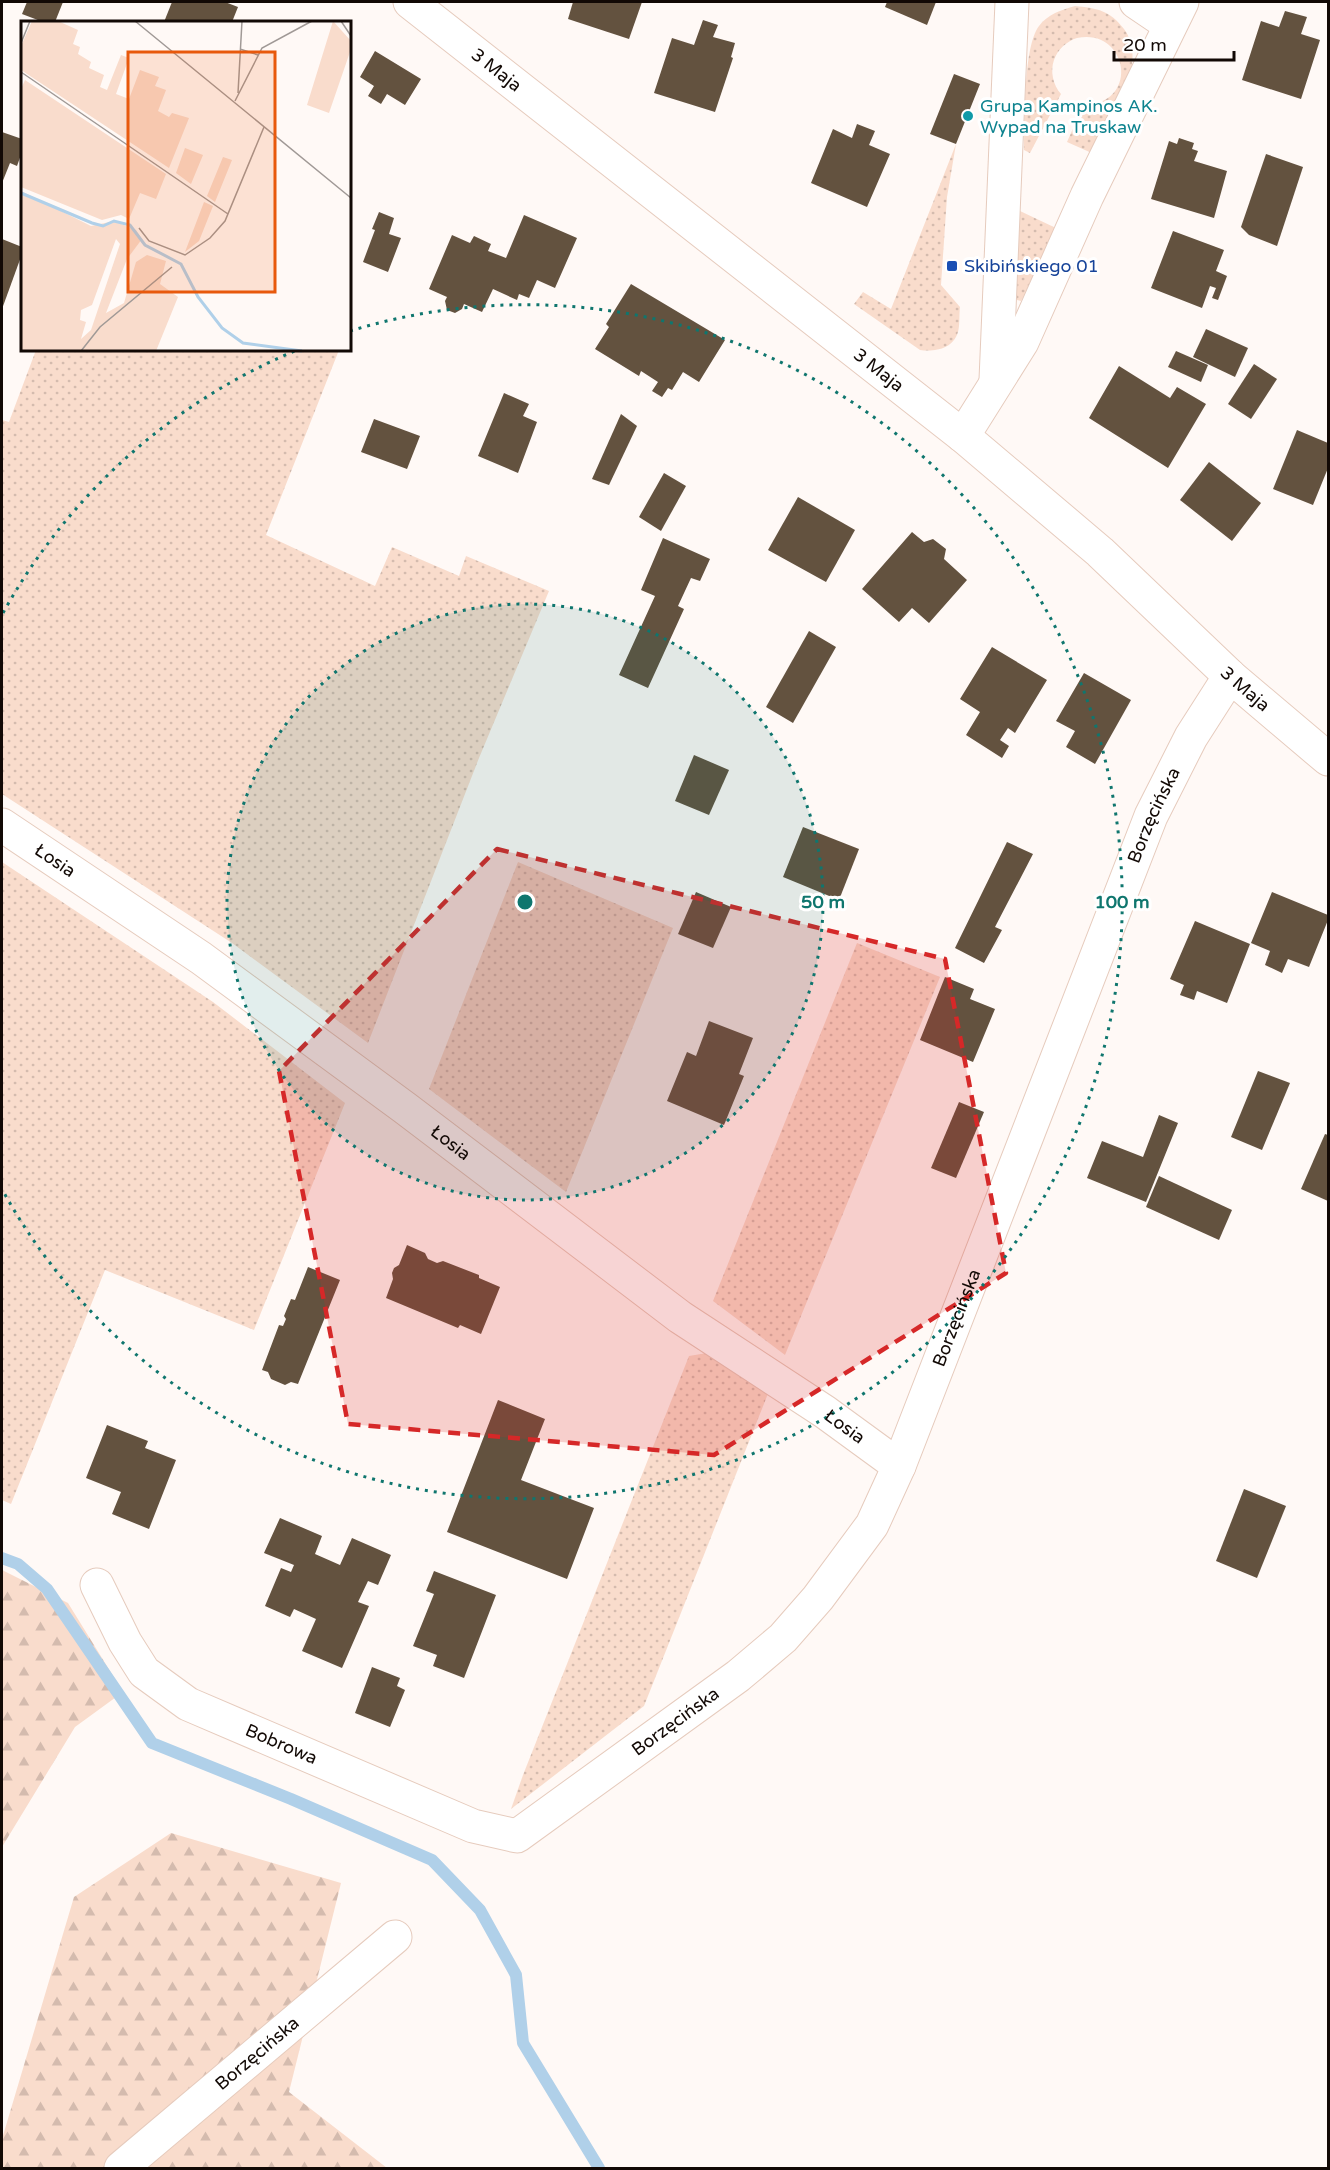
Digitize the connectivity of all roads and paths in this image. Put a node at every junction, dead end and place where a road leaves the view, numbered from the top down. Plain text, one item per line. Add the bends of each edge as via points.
1 (410, 2) edge
2 (1012, 2) edge
3 (1136, 2) edge
4 (1176, 13) edge
5 (995, 382) junction
6 (963, 436) junction
7 (1230, 676) junction
8 (1329, 759) edge
9 (2, 825) edge
10 (899, 1466) junction
11 (97, 1585) dead end
12 (517, 1836) joint
13 (395, 1937) dead end
14 (121, 2169) edge

1 - 6 street, 3 Maja
2 - 5 street
3 - 4 street
4 - 5 street via 1087,196 1022,342
5 - 6 street
6 - 7 street, 3 Maja via 1100,552
7 - 8 street, 3 Maja
7 - 10 street, Borzęcińska via 1191,737 1151,816
9 - 10 street, Łosia via 201,958 680,1317 825,1412
10 - 12 street, Borzęcińska via 872,1525 783,1638 738,1676
11 - 12 street, Bobrowa via 144,1672 188,1704 472,1826
13 - 14 street, Borzęcińska

